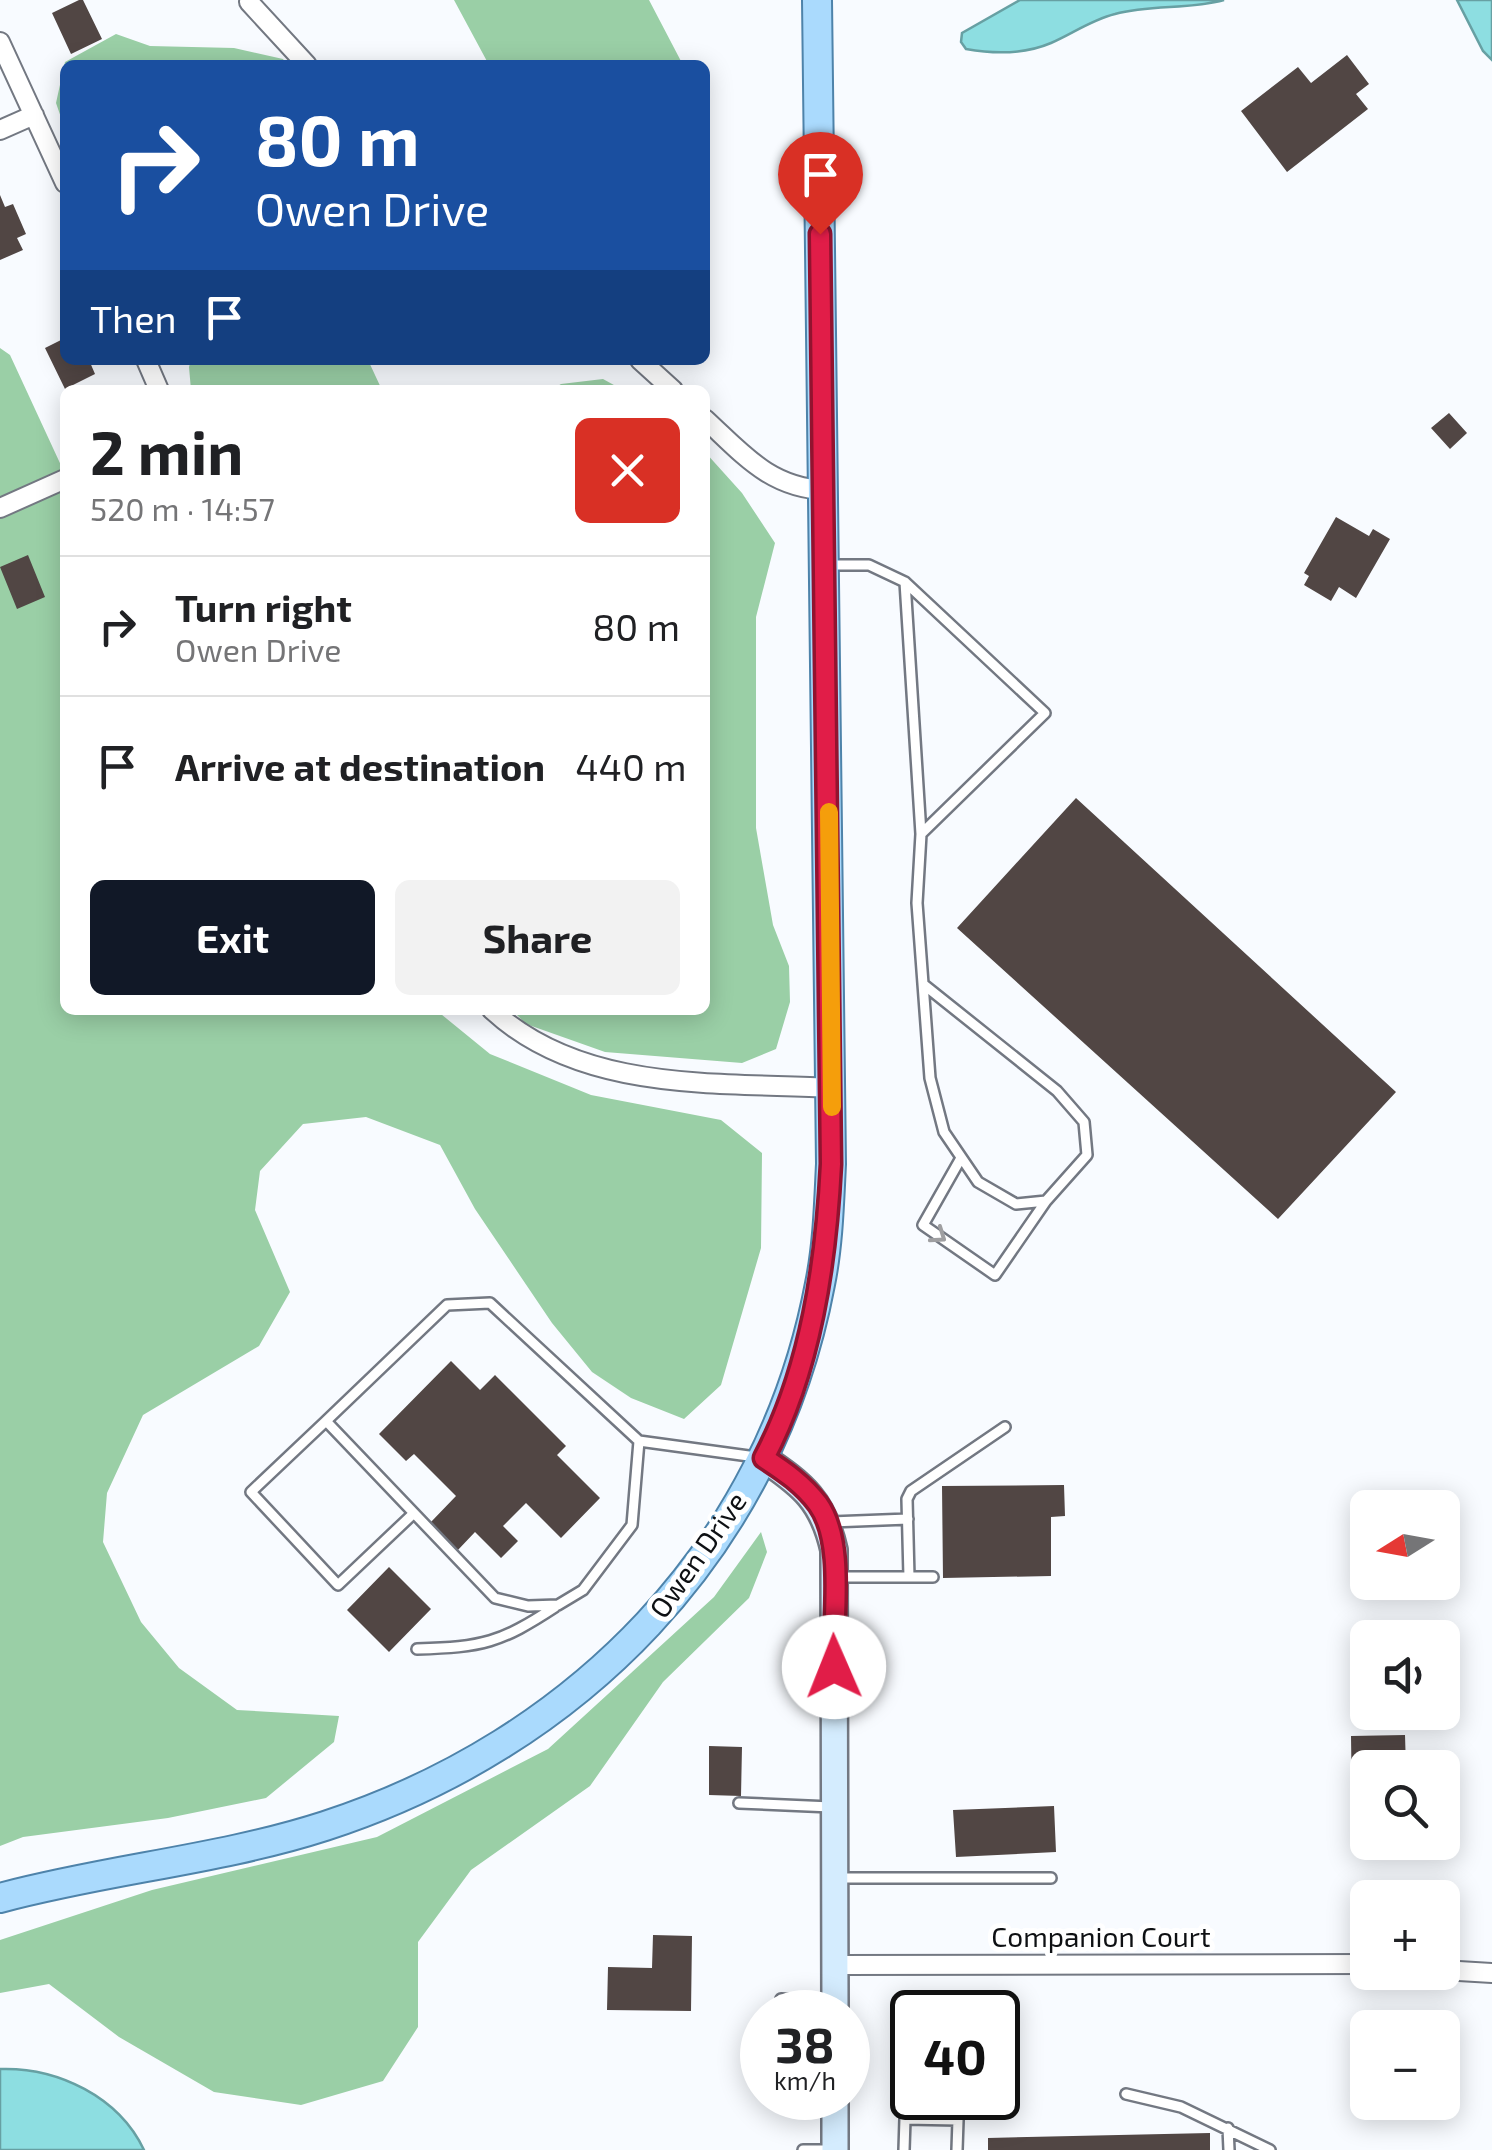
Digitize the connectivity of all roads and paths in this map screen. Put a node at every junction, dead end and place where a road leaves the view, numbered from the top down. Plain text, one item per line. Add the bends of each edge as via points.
1 (817, 0) edge
2 (249, 2) edge
3 (0, 42) edge
4 (301, 60) edge
5 (34, 116) junction
6 (0, 130) edge
7 (60, 172) edge
8 (646, 365) edge
9 (668, 385) edge
10 (710, 424) edge
11 (60, 481) edge
12 (825, 490) junction
13 (0, 508) edge
14 (826, 565) junction
15 (905, 582) junction
16 (921, 834) junction
17 (923, 984) junction
18 (498, 1015) edge
19 (832, 1088) junction
20 (962, 1158) junction
21 (1046, 1202) junction
22 (326, 1421) junction
23 (1005, 1427) dead end
24 (639, 1442) junction
25 (764, 1458) junction
26 (414, 1514) junction
27 (908, 1520) junction
28 (828, 1522) junction
29 (910, 1577) junction
30 (834, 1578) junction
31 (933, 1578) dead end
32 (558, 1605) junction
33 (418, 1649) dead end
34 (739, 1803) dead end
35 (835, 1807) junction
36 (834, 1878) junction
37 (1051, 1878) dead end
38 (0, 1898) edge
39 (1350, 1964) edge
40 (835, 1965) junction
41 (1460, 1971) edge
42 (1492, 1973) edge
43 (835, 1990) edge
44 (1126, 2094) dead end
45 (835, 2120) edge
46 (1228, 2128) junction
47 (802, 2150) edge
48 (835, 2150) edge
49 (904, 2150) edge
50 (957, 2150) edge
51 (1229, 2150) edge
52 (1270, 2150) edge

1 - 12 main road, Owen Drive
2 - 4 street
3 - 5 street
5 - 6 street
5 - 7 street
8 - 9 street
10 - 12 street via 778,480
11 - 13 street
12 - 14 main road, Owen Drive
14 - 15 lane via 869,565
14 - 19 main road, Owen Drive
15 - 16 lane
15 - 16 lane via 1045,713
16 - 17 lane
17 - 20 lane via 930,1078 944,1132
17 - 21 lane via 1056,1091 1084,1122 1087,1154
18 - 19 street via 527,1038 603,1069 668,1080
19 - 25 main road, Owen Drive via 820,1286
20 - 21 lane via 978,1182 1016,1204
20 -> 21 lane via 922,1225 995,1275
22 - 24 lane via 447,1305 490,1303
22 - 26 lane
22 - 26 lane via 251,1492 338,1585
23 - 27 lane via 914,1487
24 - 25 lane
24 - 32 lane via 632,1526 583,1590
25 - 28 street via 796,1480
25 - 38 main road, Owen Drive via 713,1543 651,1624 575,1694 492,1752 413,1793 322,1827
26 - 32 lane via 495,1598
27 - 28 lane
27 - 29 lane
28 - 30 street
29 - 30 lane
29 - 31 lane
30 - 35 street
32 - 33 lane via 515,1633 473,1648
34 - 35 lane
35 - 36 street
36 - 37 lane
36 - 40 street
39 - 40 street, Companion Court
40 - 43 street
41 - 42 street
44 - 46 lane via 1181,2106
45 - 48 street
46 - 51 lane
46 - 52 lane
47 - 48 lane
49 - 50 lane via 905,2119 958,2120

